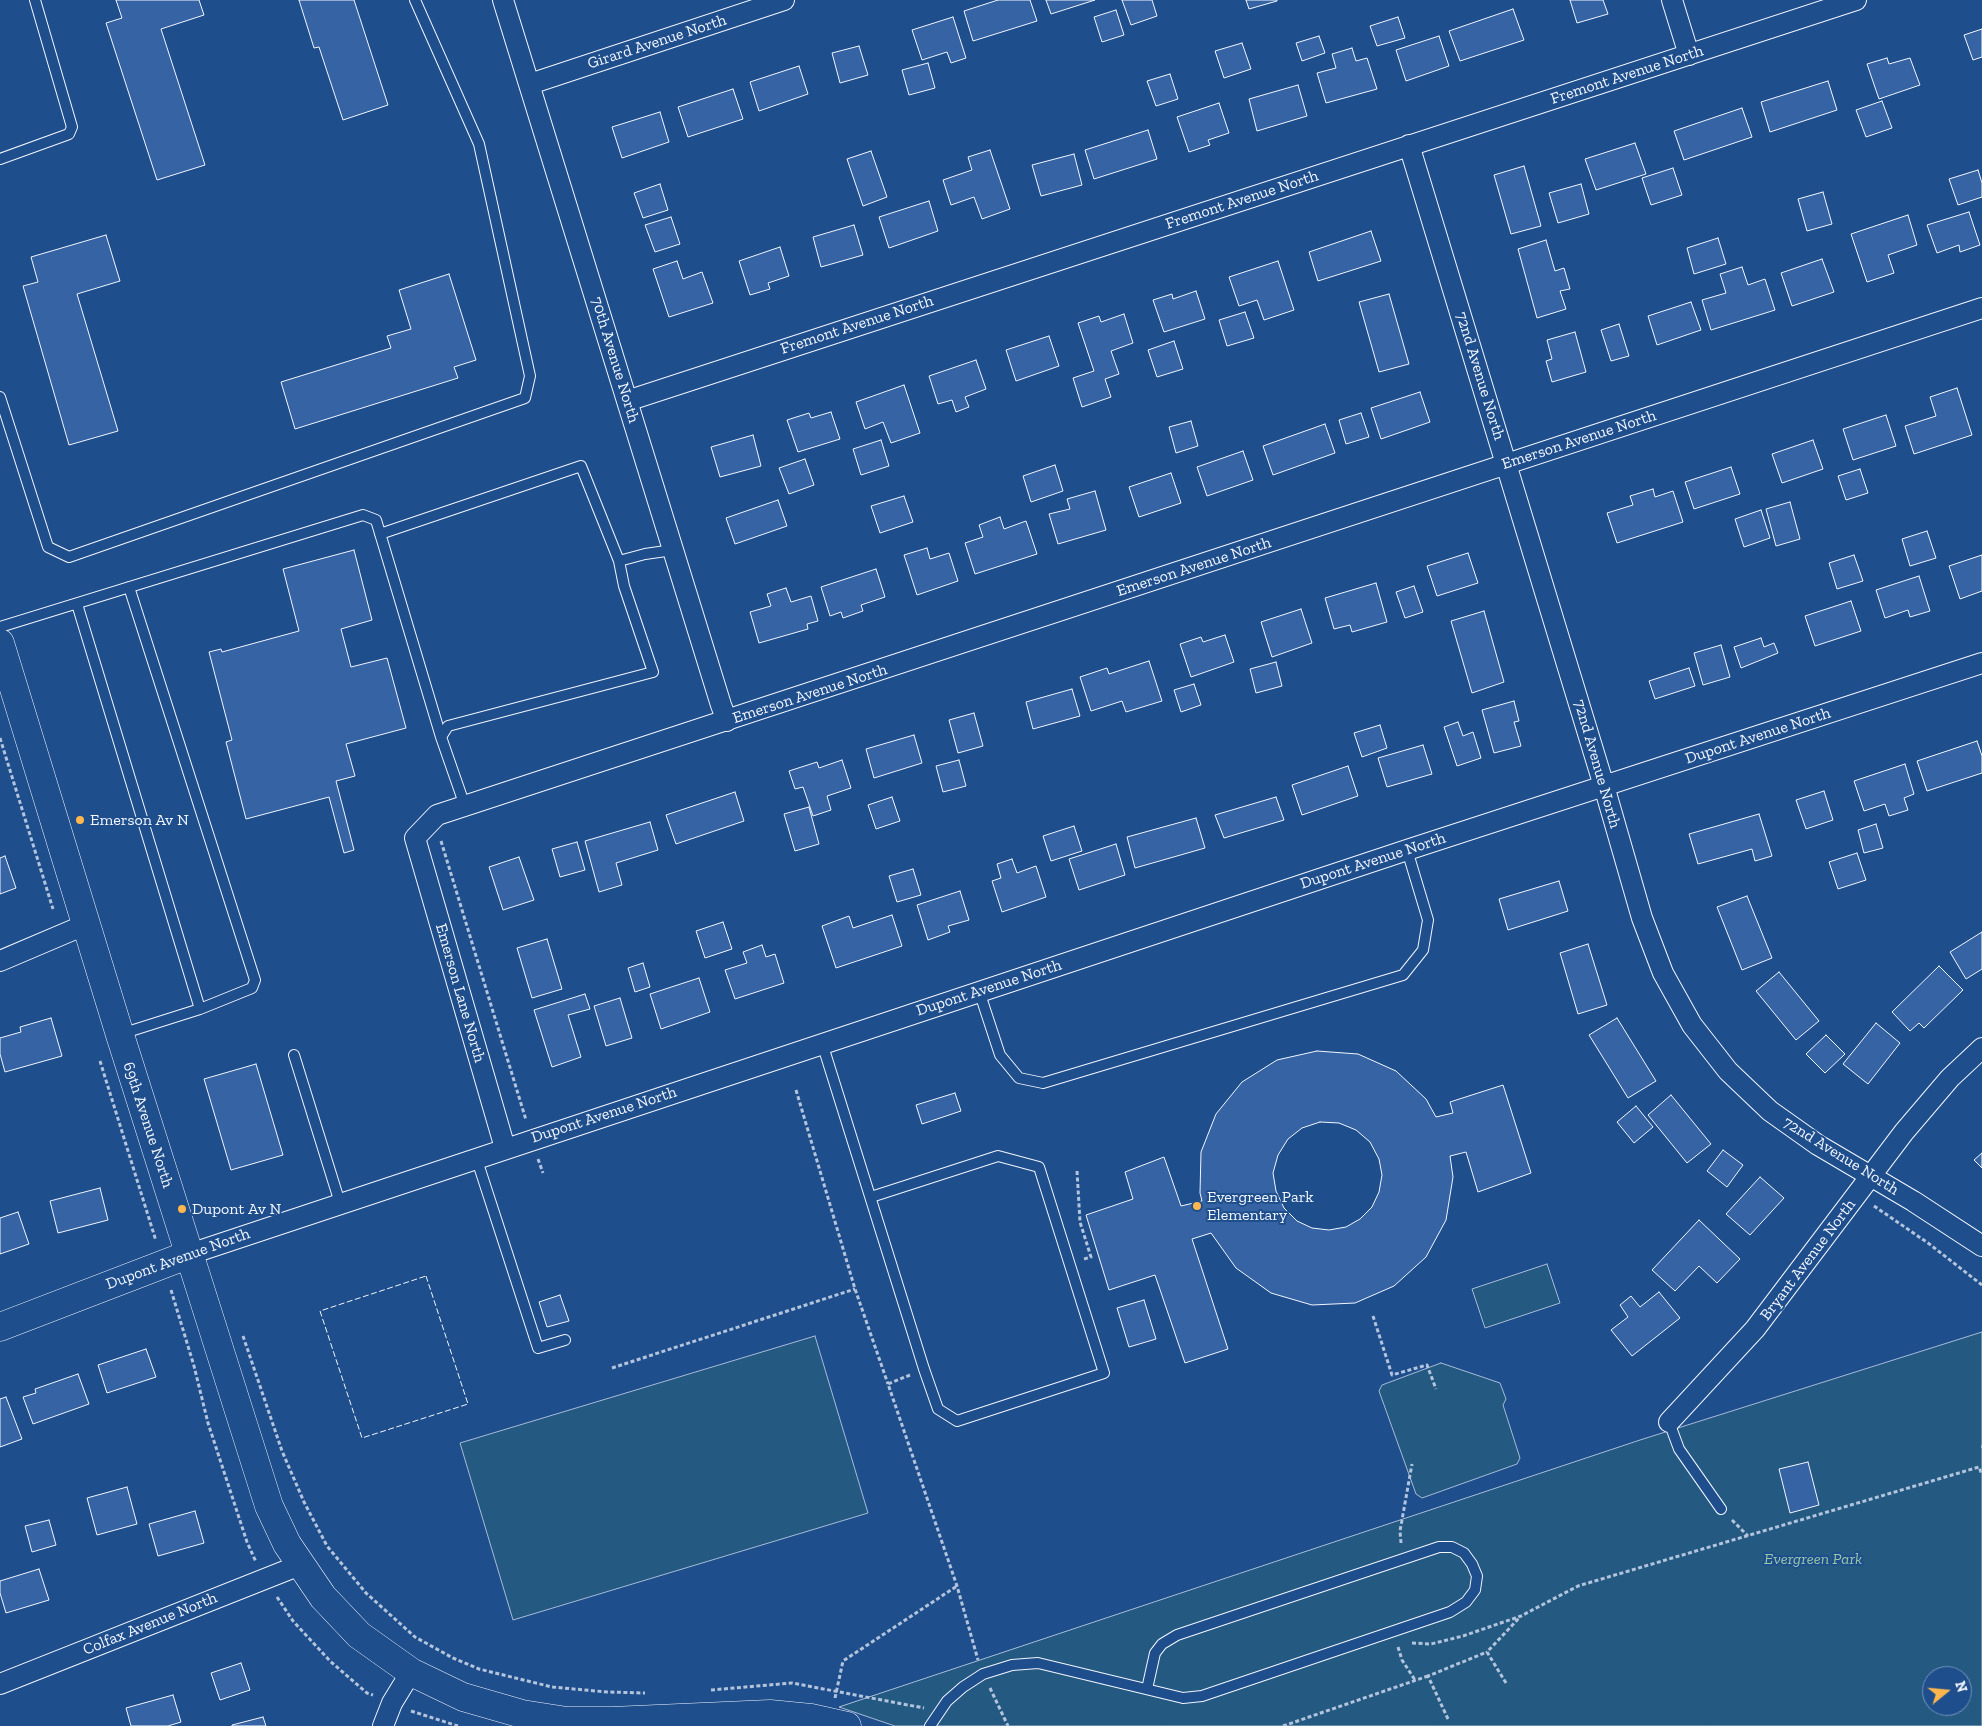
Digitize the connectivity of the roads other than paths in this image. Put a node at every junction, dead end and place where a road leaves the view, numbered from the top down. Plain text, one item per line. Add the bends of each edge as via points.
1 (35, 0) edge
2 (415, 0) edge
3 (504, 0) edge
4 (784, 0) edge
5 (1672, 0) edge
6 (1856, 0) edge
7 (1689, 55) junction
8 (530, 84) junction
9 (1409, 145) junction
10 (0, 159) edge
11 (1982, 308) edge
12 (0, 397) edge
13 (628, 400) junction
14 (1506, 464) junction
15 (380, 534) junction
16 (673, 550) junction
17 (619, 561) junction
18 (129, 587) junction
19 (76, 604) junction
20 (0, 627) edge
21 (0, 643) edge
22 (1982, 663) edge
23 (727, 721) junction
24 (440, 737) junction
25 (1604, 786) junction
26 (466, 806) junction
27 (415, 838) joint
28 (1407, 850) junction
29 (86, 924) junction
30 (0, 960) edge
31 (979, 991) junction
32 (200, 1009) junction
33 (120, 1035) junction
34 (822, 1043) junction
35 (1982, 1048) edge
36 (294, 1055) dead end
37 (505, 1148) junction
38 (476, 1157) junction
39 (1871, 1176) junction
40 (870, 1197) junction
41 (340, 1203) junction
42 (1982, 1246) edge
43 (177, 1258) junction
44 (0, 1327) edge
45 (565, 1340) dead end
46 (1669, 1422) joint
47 (1721, 1509) road end
48 (300, 1565) junction
49 (411, 1672) junction
50 (0, 1684) edge
51 (1147, 1689) junction
52 (383, 1726) edge
53 (847, 1726) edge
54 (930, 1726) edge

1 - 10 lane via 72,127 69,134
2 - 12 lane via 479,144 530,376 525,398 69,557 48,547
3 - 8 street, 70th Avenue North
4 - 8 street, Girard Avenue North
5 - 7 street
6 - 7 street, Fremont Avenue North
7 - 9 street, Fremont Avenue North
8 - 13 street, 70th Avenue North
9 - 13 street, Fremont Avenue North
9 - 14 street, 72nd Avenue North
11 - 14 street, Emerson Avenue North
13 - 16 street, 70th Avenue North
14 - 23 street, Emerson Avenue North
14 - 25 street, 72nd Avenue North
15 - 17 lane via 581,466
15 - 18 lane via 376,520 363,516
15 - 24 lane
16 - 17 lane
16 - 23 street, 70th Avenue North
17 - 24 lane via 624,586 653,672 448,726
18 - 19 lane
18 - 32 lane via 255,980 252,988
19 - 20 lane
19 - 32 lane
21 - 29 street, 69th Avenue North
22 - 25 street, Dupont Avenue North
23 - 26 street, Emerson Avenue North
24 - 26 lane
25 - 28 street, Dupont Avenue North
25 - 39 street, 72nd Avenue North via 1642,918 1662,973 1692,1025 1728,1071 1770,1111 1818,1145
26 - 27 street, Emerson Avenue North via 437,815
27 - 37 street, Emerson Lane North
28 - 31 street, Dupont Avenue North
28 - 31 lane via 1428,920 1423,950 1403,975 1043,1083 1020,1078 1000,1055
29 - 30 street
29 - 33 street, 69th Avenue North
31 - 34 street, Dupont Avenue North
32 - 33 lane
33 - 43 street, 69th Avenue North
34 - 37 street, Dupont Avenue North
34 - 40 lane
35 - 39 street, Bryant Avenue North via 1950,1078
36 - 41 lane
37 - 38 street, Dupont Avenue North
38 - 41 street, Dupont Avenue North
38 - 45 lane via 538,1348
39 - 42 street, 72nd Avenue North
39 - 46 street, Bryant Avenue North via 1755,1329
40 - 40 lane via 938,1409 957,1421 1104,1373 1039,1167 998,1156
41 - 43 street, Dupont Avenue North
43 - 44 street, Dupont Avenue North
43 - 48 street, 69th Avenue North via 197,1279 269,1506
46 - 47 lane via 1679,1449
48 - 49 street, 69th Avenue North via 359,1635
48 - 50 street, Colfax Avenue North
49 - 52 street via 392,1703
49 - 53 street via 462,1697 522,1714 567,1721 770,1714
51 - 51 lane via 1183,1698 1202,1696 1450,1612 1466,1602 1474,1590 1477,1576 1464,1553 1452,1547 1439,1547 1177,1635 1162,1644 1156,1653
51 - 54 lane via 1038,1663 1012,1665 983,1674 963,1687 947,1701

